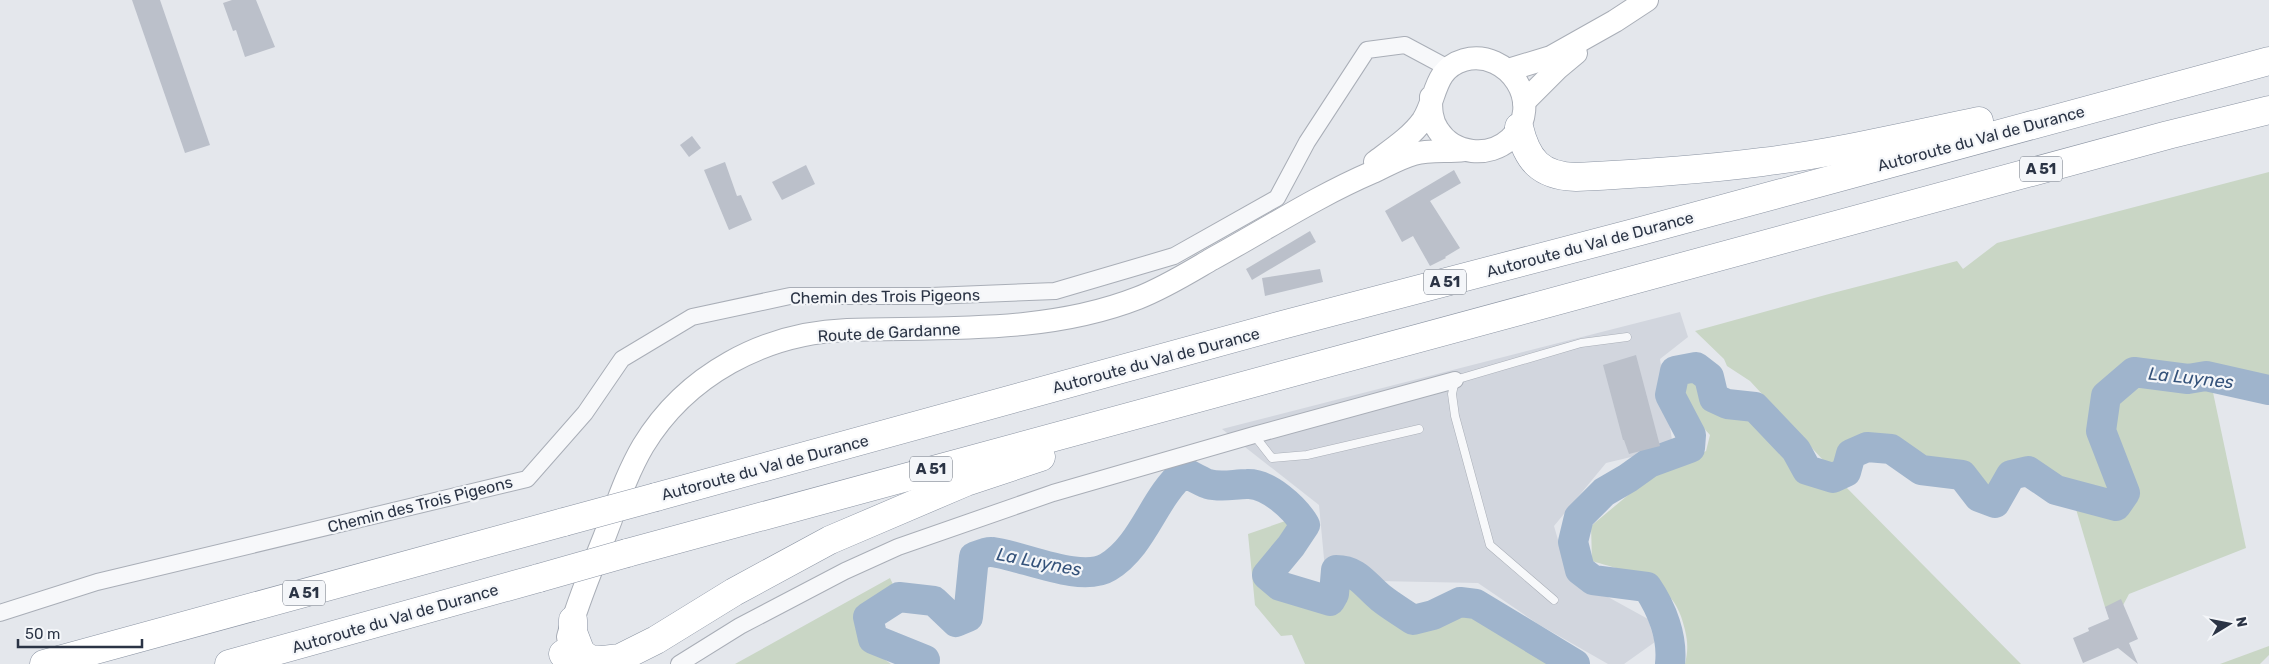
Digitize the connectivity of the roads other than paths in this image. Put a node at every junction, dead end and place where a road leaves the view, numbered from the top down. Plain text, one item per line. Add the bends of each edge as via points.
1 (1647, 0) edge
2 (1615, 22) junction
3 (2269, 61) edge
4 (1448, 68) junction
5 (2235, 69) junction
6 (1508, 70) junction
7 (1431, 97) junction
8 (2269, 110) edge
9 (1522, 114) junction
10 (1464, 150) junction
11 (1346, 184) junction
12 (1475, 322) junction
13 (1627, 338) dead end
14 (1455, 380) junction
15 (1419, 429) dead end
16 (1254, 435) junction
17 (1554, 600) dead end
18 (0, 613) edge
19 (572, 620) joint
20 (568, 657) edge
21 (44, 664) edge
22 (229, 664) edge
23 (679, 664) edge

1 - 2 main road
2 - 6 main road via 1551,57
2 - 9 main road via 1558,68
3 - 5 highway, Autoroute du Val de Durance / A 51
4 - 6 main road via 1462,60 1479,58 1495,61
4 - 7 main road via 1437,81
4 - 18 street, Chemin des Trois Pigeons via 1405,45 1367,50 1307,142 1277,198 1174,256 1055,291 931,296 790,296 692,317 622,359 585,412 527,479 97,582
5 - 9 highway via 1847,148 1764,162 1660,172 1576,177 1549,172 1527,151
5 - 21 highway, Autoroute du Val de Durance / A 51, bridge
6 - 9 main road via 1520,84
7 - 10 main road via 1431,114 1438,130 1449,142
7 - 11 main road via 1423,120 1397,146
8 - 12 highway, Autoroute du Val de Durance / A 51 via 2158,137
9 - 10 main road via 1512,137 1502,146 1490,151
10 - 11 main road via 1414,154
11 - 19 main road, Route de Gardanne via 1159,289 1113,307 1012,325 845,330 808,335 760,348 726,364 692,386 643,446
12 - 20 highway via 966,482 830,540 620,658
12 - 22 highway, Autoroute du Val de Durance / A 51, bridge
13 - 14 lane via 1582,343
14 - 16 street
14 - 17 lane via 1452,394 1454,416 1490,545
15 - 16 lane via 1307,455 1272,458
16 - 23 street via 1053,493 898,548 845,571 749,621
19 - 20 highway via 574,638

